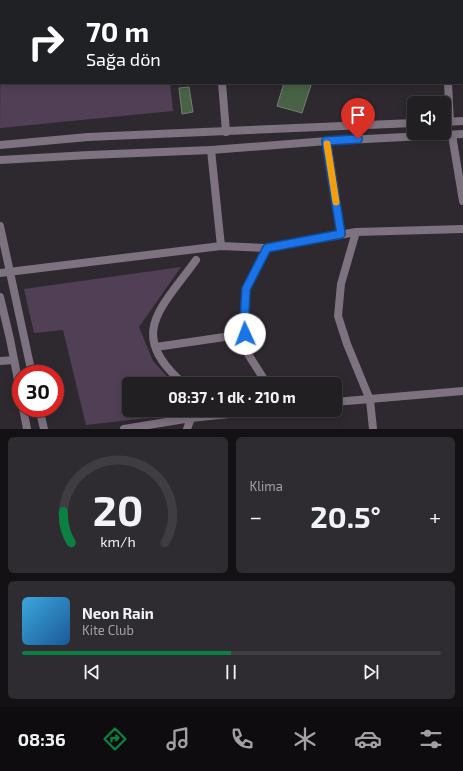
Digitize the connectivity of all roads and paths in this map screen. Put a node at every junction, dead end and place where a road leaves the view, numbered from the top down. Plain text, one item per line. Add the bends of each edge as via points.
1 (222, 84) edge
2 (448, 84) edge
3 (448, 96) edge
4 (463, 121) edge
5 (451, 122) edge
6 (407, 123) edge
7 (226, 132) junction
8 (463, 134) edge
9 (452, 135) junction
10 (326, 141) junction
11 (0, 145) edge
12 (211, 150) junction
13 (0, 160) edge
14 (463, 201) edge
15 (0, 226) edge
16 (463, 229) edge
17 (356, 232) junction
18 (341, 234) junction
19 (221, 246) junction
20 (267, 248) junction
21 (196, 260) dead end
22 (9, 272) junction
23 (0, 273) edge
24 (0, 297) edge
25 (245, 334) junction
26 (156, 346) junction
27 (14, 360) junction
28 (0, 361) edge
29 (15, 365) edge
30 (30, 365) edge
31 (176, 377) edge
32 (263, 377) edge
33 (463, 392) edge
34 (370, 400) junction
35 (342, 402) edge
36 (25, 417) edge
37 (41, 417) edge
38 (194, 417) edge
39 (191, 418) junction
40 (27, 429) edge
41 (44, 429) edge
42 (124, 429) edge
43 (187, 429) edge
44 (373, 429) edge

1 - 7 street
2 - 3 street
4 - 5 street
6 - 7 street
7 - 11 street via 88,137
8 - 9 street
9 - 10 street
9 - 14 street
10 - 12 street
10 - 18 street
12 - 13 street
12 - 19 street
15 - 22 street
16 - 17 street
17 - 18 street
17 - 34 street via 341,284 338,316
18 - 20 street
19 - 20 street
19 - 22 street
20 - 25 street via 246,289
21 - 26 street via 156,316 153,336
22 - 23 street
22 - 30 street
24 - 27 street
25 - 26 street
25 - 32 street via 248,354
26 - 31 street via 158,356
27 - 28 street
27 - 29 street
33 - 34 street
34 - 35 street
34 - 44 street
36 - 40 street
37 - 41 street
38 - 39 street
39 - 42 street
39 - 43 street

